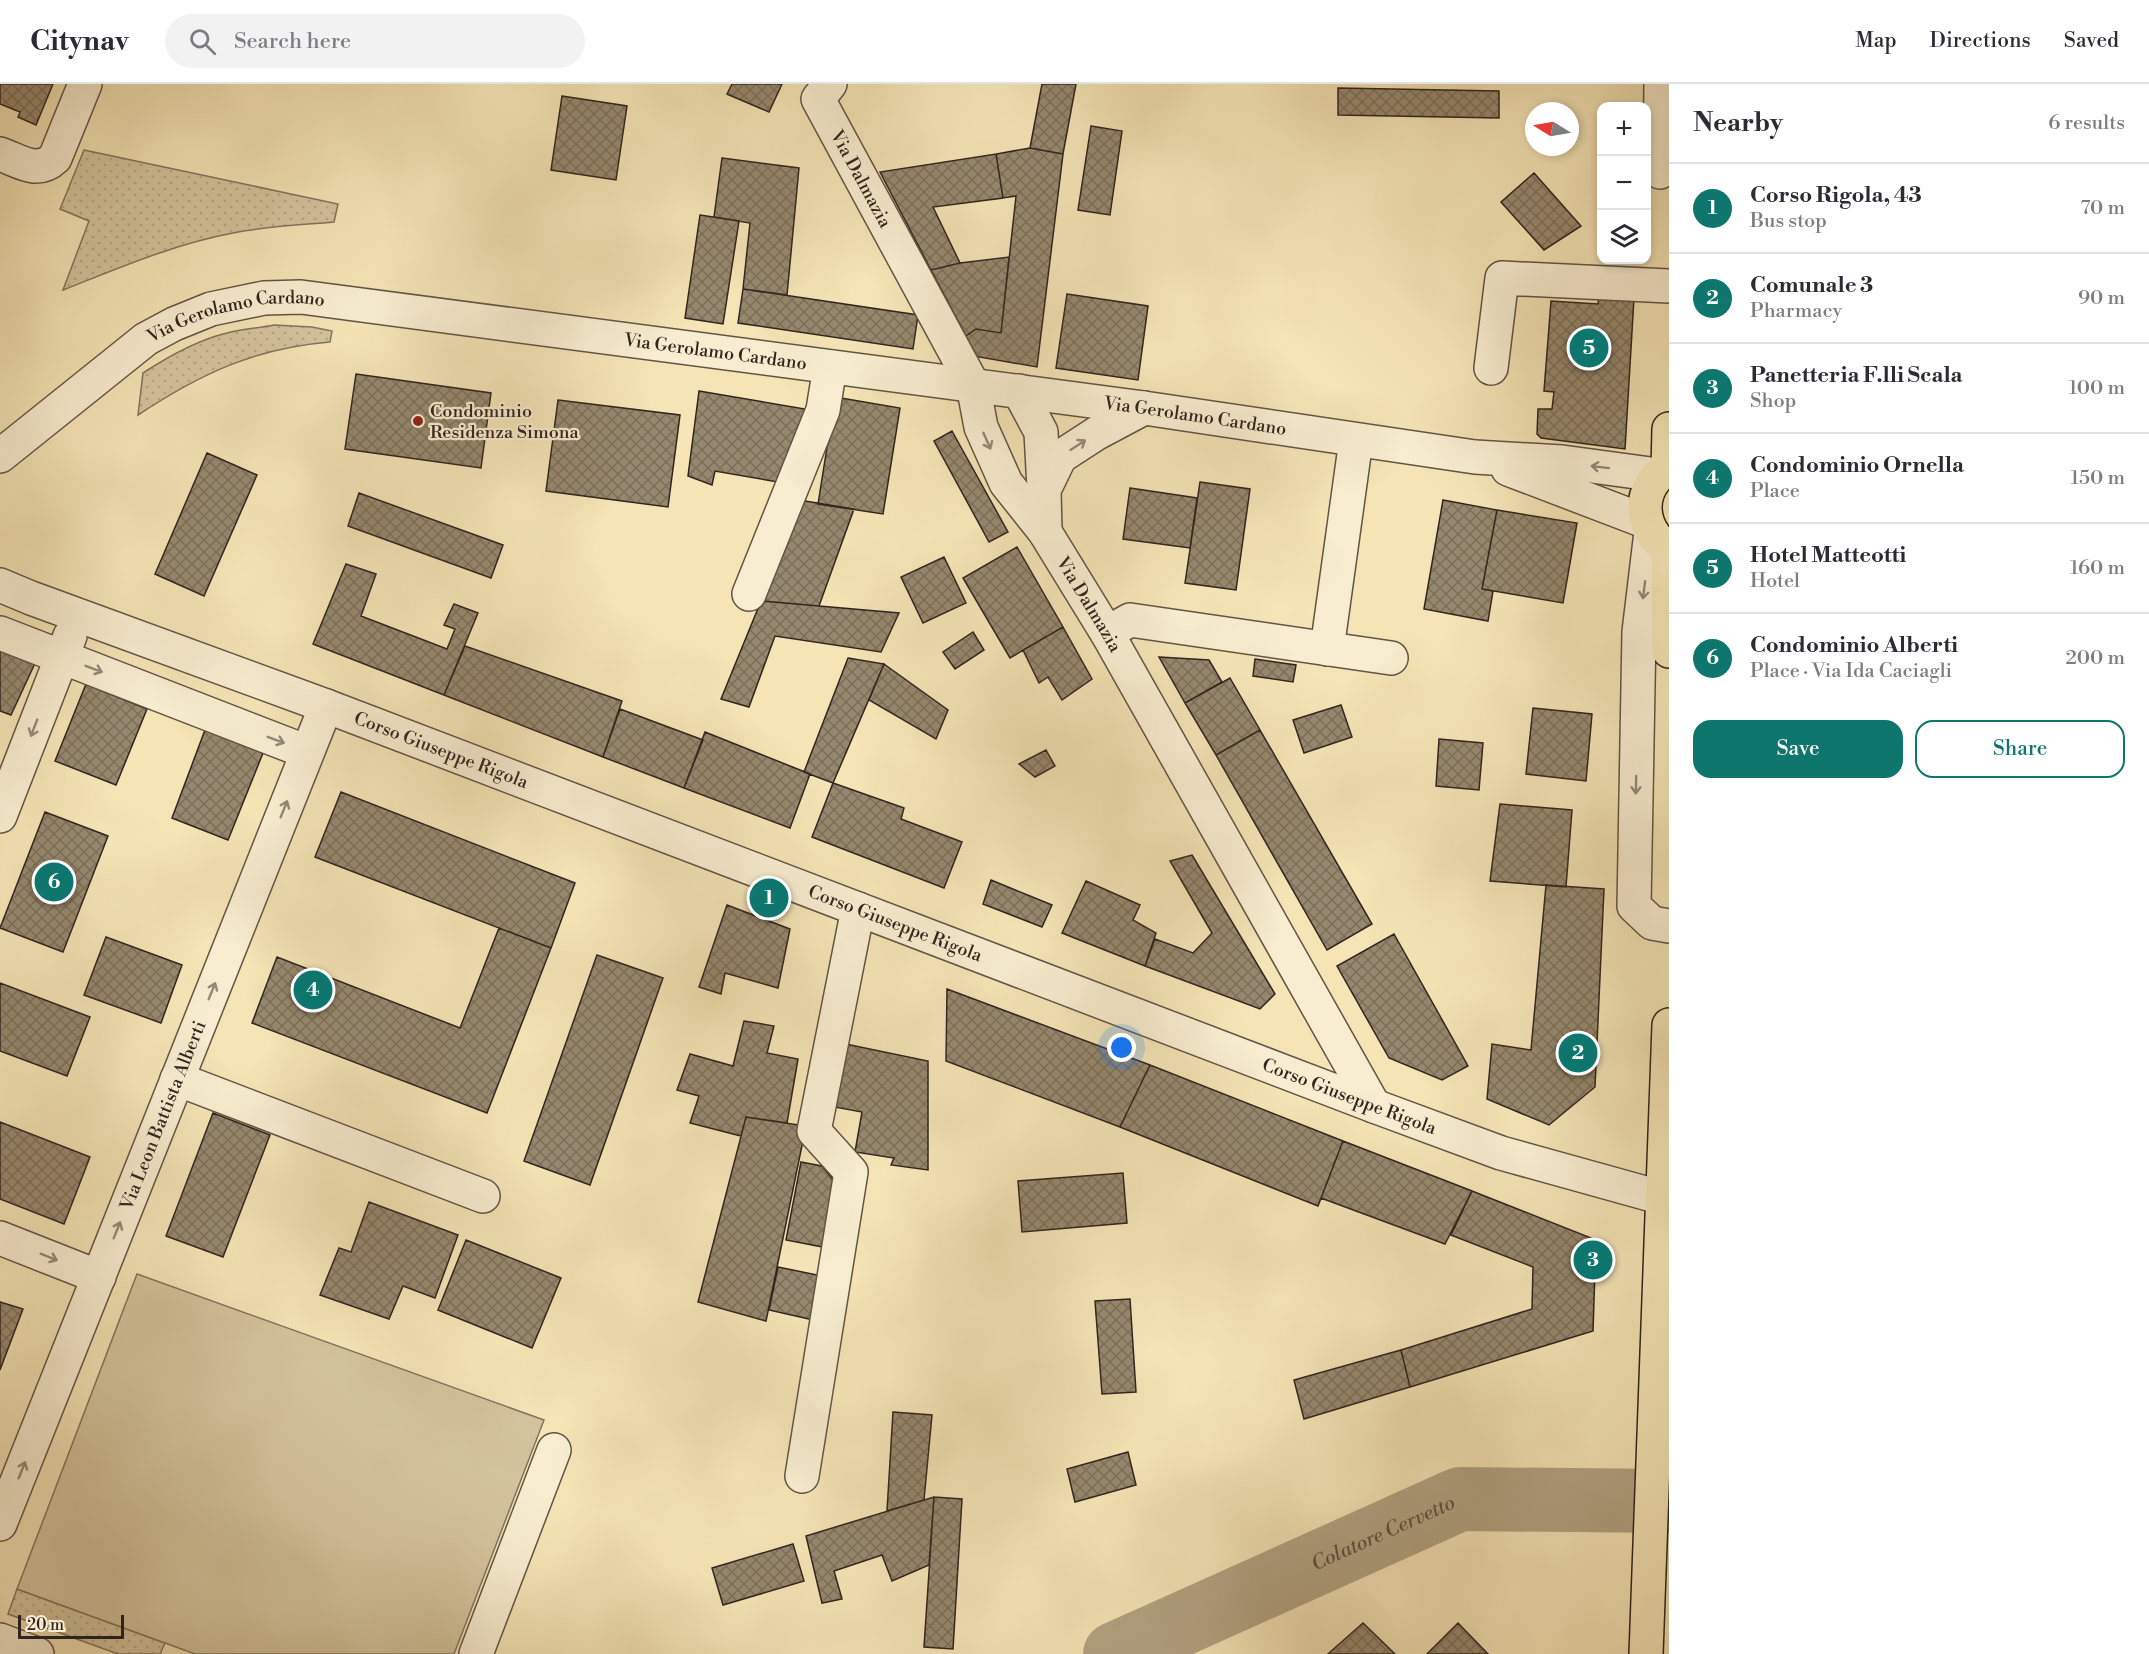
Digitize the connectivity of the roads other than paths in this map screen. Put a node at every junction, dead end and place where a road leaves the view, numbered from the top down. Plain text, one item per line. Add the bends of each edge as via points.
1 (85, 84) edge
2 (1661, 84) edge
3 (824, 91) edge
4 (0, 153) edge
5 (1659, 171) edge
6 (1669, 286) edge
7 (831, 367) junction
8 (1491, 368) dead end
9 (973, 385) junction
10 (1019, 391) junction
11 (1144, 408) junction
12 (1669, 429) edge
13 (1356, 440) junction
14 (0, 456) edge
15 (1475, 457) junction
16 (1665, 470) edge
17 (1044, 490) junction
18 (1045, 532) junction
19 (1659, 538) edge
20 (0, 585) edge
21 (749, 594) dead end
22 (16, 597) edge
23 (78, 615) junction
24 (0, 633) edge
25 (1107, 633) junction
26 (1327, 649) junction
27 (1669, 651) edge
28 (62, 657) junction
29 (1391, 658) dead end
30 (326, 706) junction
31 (307, 752) junction
32 (0, 816) edge
33 (858, 909) junction
34 (1669, 926) edge
35 (1669, 1026) edge
36 (177, 1079) junction
37 (1374, 1106) junction
38 (483, 1196) dead end
39 (1664, 1198) junction
40 (0, 1238) edge
41 (1665, 1268) edge
42 (99, 1277) junction
43 (554, 1450) dead end
44 (802, 1476) dead end
45 (0, 1524) edge
46 (0, 1640) edge
47 (480, 1641) edge
48 (1646, 1641) edge
49 (37, 1654) edge

1 - 4 street via 55,158 46,166 36,167
2 - 5 street
3 - 9 street, Via Dalmazia
6 - 8 street via 1502,278
7 - 9 street, Via Gerolamo Cardano
7 - 14 street, Via Gerolamo Cardano via 347,302 264,298 211,309 146,339
7 - 21 street via 823,410
9 - 10 street, Via Gerolamo Cardano
9 -> 18 street, Via Dalmazia via 981,427 1006,483
10 - 11 street, Via Gerolamo Cardano
10 - 17 street via 1041,432
11 - 13 street, Via Gerolamo Cardano
17 -> 11 street via 1060,457
12 - 16 main road
13 - 15 street, Via Gerolamo Cardano
13 - 26 street
16 -> 15 street, Via Gerolamo Cardano
15 - 19 street, Via Gerolamo Cardano
16 - 19 main road via 1647,494 1645,508
17 - 18 street
18 - 25 street, Via Dalmazia
19 - 27 main road
19 -> 34 street via 1639,632 1634,906 1652,923
20 - 22 street, Corso Giuseppe Rigola
22 - 23 street, Corso Giuseppe Rigola
23 - 28 street
23 - 30 street, Corso Giuseppe Rigola
24 - 28 street
25 - 26 street via 1130,620
25 - 37 street, Via Dalmazia
26 - 29 street
28 -> 31 street
28 -> 32 street
30 - 31 street, Via Leon Battista Alberti
30 - 33 street, Corso Giuseppe Rigola
36 -> 31 street, Via Leon Battista Alberti
33 - 37 street, Corso Giuseppe Rigola
33 - 44 street via 814,1131 851,1172
35 - 39 main road
36 - 38 street
42 -> 36 street, Via Leon Battista Alberti
37 - 39 street, Corso Giuseppe Rigola via 1501,1153
39 - 41 main road
40 -> 42 street
41 - 48 main road via 1656,1372
45 -> 42 street, Via Leon Battista Alberti
43 - 47 street
46 - 49 street

